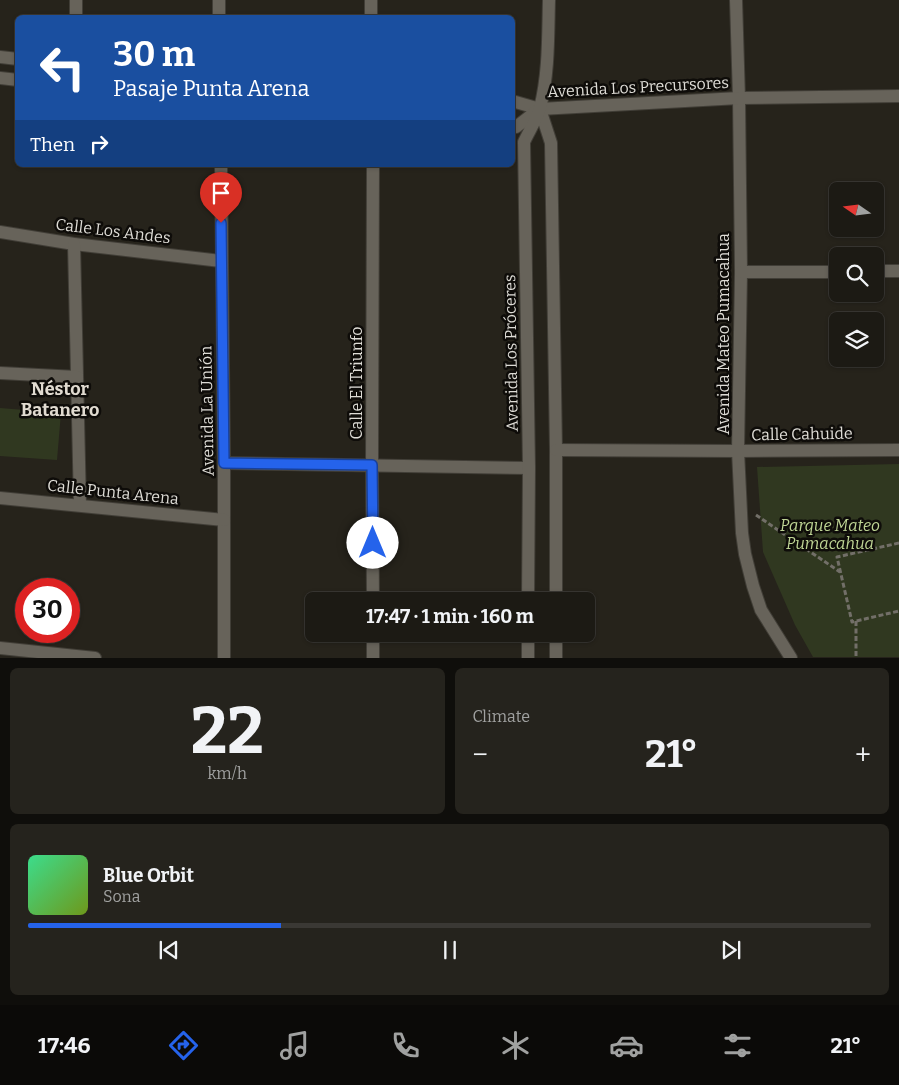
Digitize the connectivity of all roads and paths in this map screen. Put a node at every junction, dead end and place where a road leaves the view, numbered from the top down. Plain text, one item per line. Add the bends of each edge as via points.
1 (76, 0) edge
2 (219, 0) edge
3 (370, 0) edge
4 (548, 0) edge
5 (736, 0) edge
6 (76, 15) edge
7 (219, 15) edge
8 (371, 15) edge
9 (0, 57) edge
10 (15, 59) edge
11 (0, 78) edge
12 (15, 80) edge
13 (899, 96) edge
14 (739, 98) junction
15 (515, 101) edge
16 (540, 109) junction
17 (515, 127) edge
18 (221, 167) edge
19 (373, 167) edge
20 (0, 232) edge
21 (74, 244) junction
22 (221, 262) junction
23 (899, 271) edge
24 (741, 272) junction
25 (829, 272) edge
26 (884, 272) edge
27 (0, 373) edge
28 (77, 377) junction
29 (556, 450) junction
30 (899, 450) edge
31 (738, 451) junction
32 (224, 463) junction
33 (372, 465) junction
34 (529, 468) junction
35 (0, 498) edge
36 (80, 505) junction
37 (741, 505) junction
38 (224, 520) junction
39 (899, 543) edge
40 (841, 573) junction
41 (373, 592) edge
42 (528, 592) edge
43 (556, 592) edge
44 (899, 611) edge
45 (856, 620) junction
46 (373, 642) edge
47 (528, 642) edge
48 (556, 642) edge
49 (0, 648) edge
50 (95, 658) edge
51 (224, 658) edge
52 (373, 658) edge
53 (528, 658) edge
54 (556, 658) edge
55 (791, 658) edge
56 (856, 658) edge

1 - 6 street
2 - 7 street
3 - 8 street
4 - 16 street, Avenida Los Próceres via 546,72
5 - 14 street, Avenida Mateo Pumacahua
9 - 10 street
11 - 12 street
13 - 14 street, Avenida Los Precursores
14 - 16 street, Avenida Los Precursores
14 - 24 street, Avenida Mateo Pumacahua
15 - 16 street, Avenida Los Precursores
16 - 17 street, Avenida Los Precursores
16 - 29 street, Avenida Los Próceres via 551,143
16 - 34 street, Avenida Los Próceres via 524,142
18 - 22 street, Avenida La Unión
19 - 33 street, Calle El Triunfo
20 - 21 street, Calle Los Andes
21 - 22 street, Calle Los Andes
21 - 28 street
22 - 32 street, Avenida La Unión
23 - 26 street
24 - 25 street
24 - 31 street, Avenida Mateo Pumacahua
27 - 28 street
28 - 36 street
29 - 31 street, Calle Cahuide
29 - 43 street, Avenida Los Próceres
30 - 31 street, Calle Cahuide
31 - 37 street, Avenida Mateo Pumacahua
32 - 33 street
32 - 38 street, Avenida La Unión
33 - 34 street
33 - 41 street, Calle El Triunfo
34 - 42 street, Avenida Los Próceres
35 - 36 street, Calle Punta Arena
36 - 38 street, Calle Punta Arena
37 - 40 path
37 - 55 street, Avenida Mateo Pumacahua via 745,554 753,586 761,610
38 - 51 street, Avenida La Unión
39 - 40 path via 837,557
40 - 45 path via 852,622
44 - 45 path
45 - 56 path
46 - 52 street
47 - 53 street
48 - 54 street
49 - 50 street

